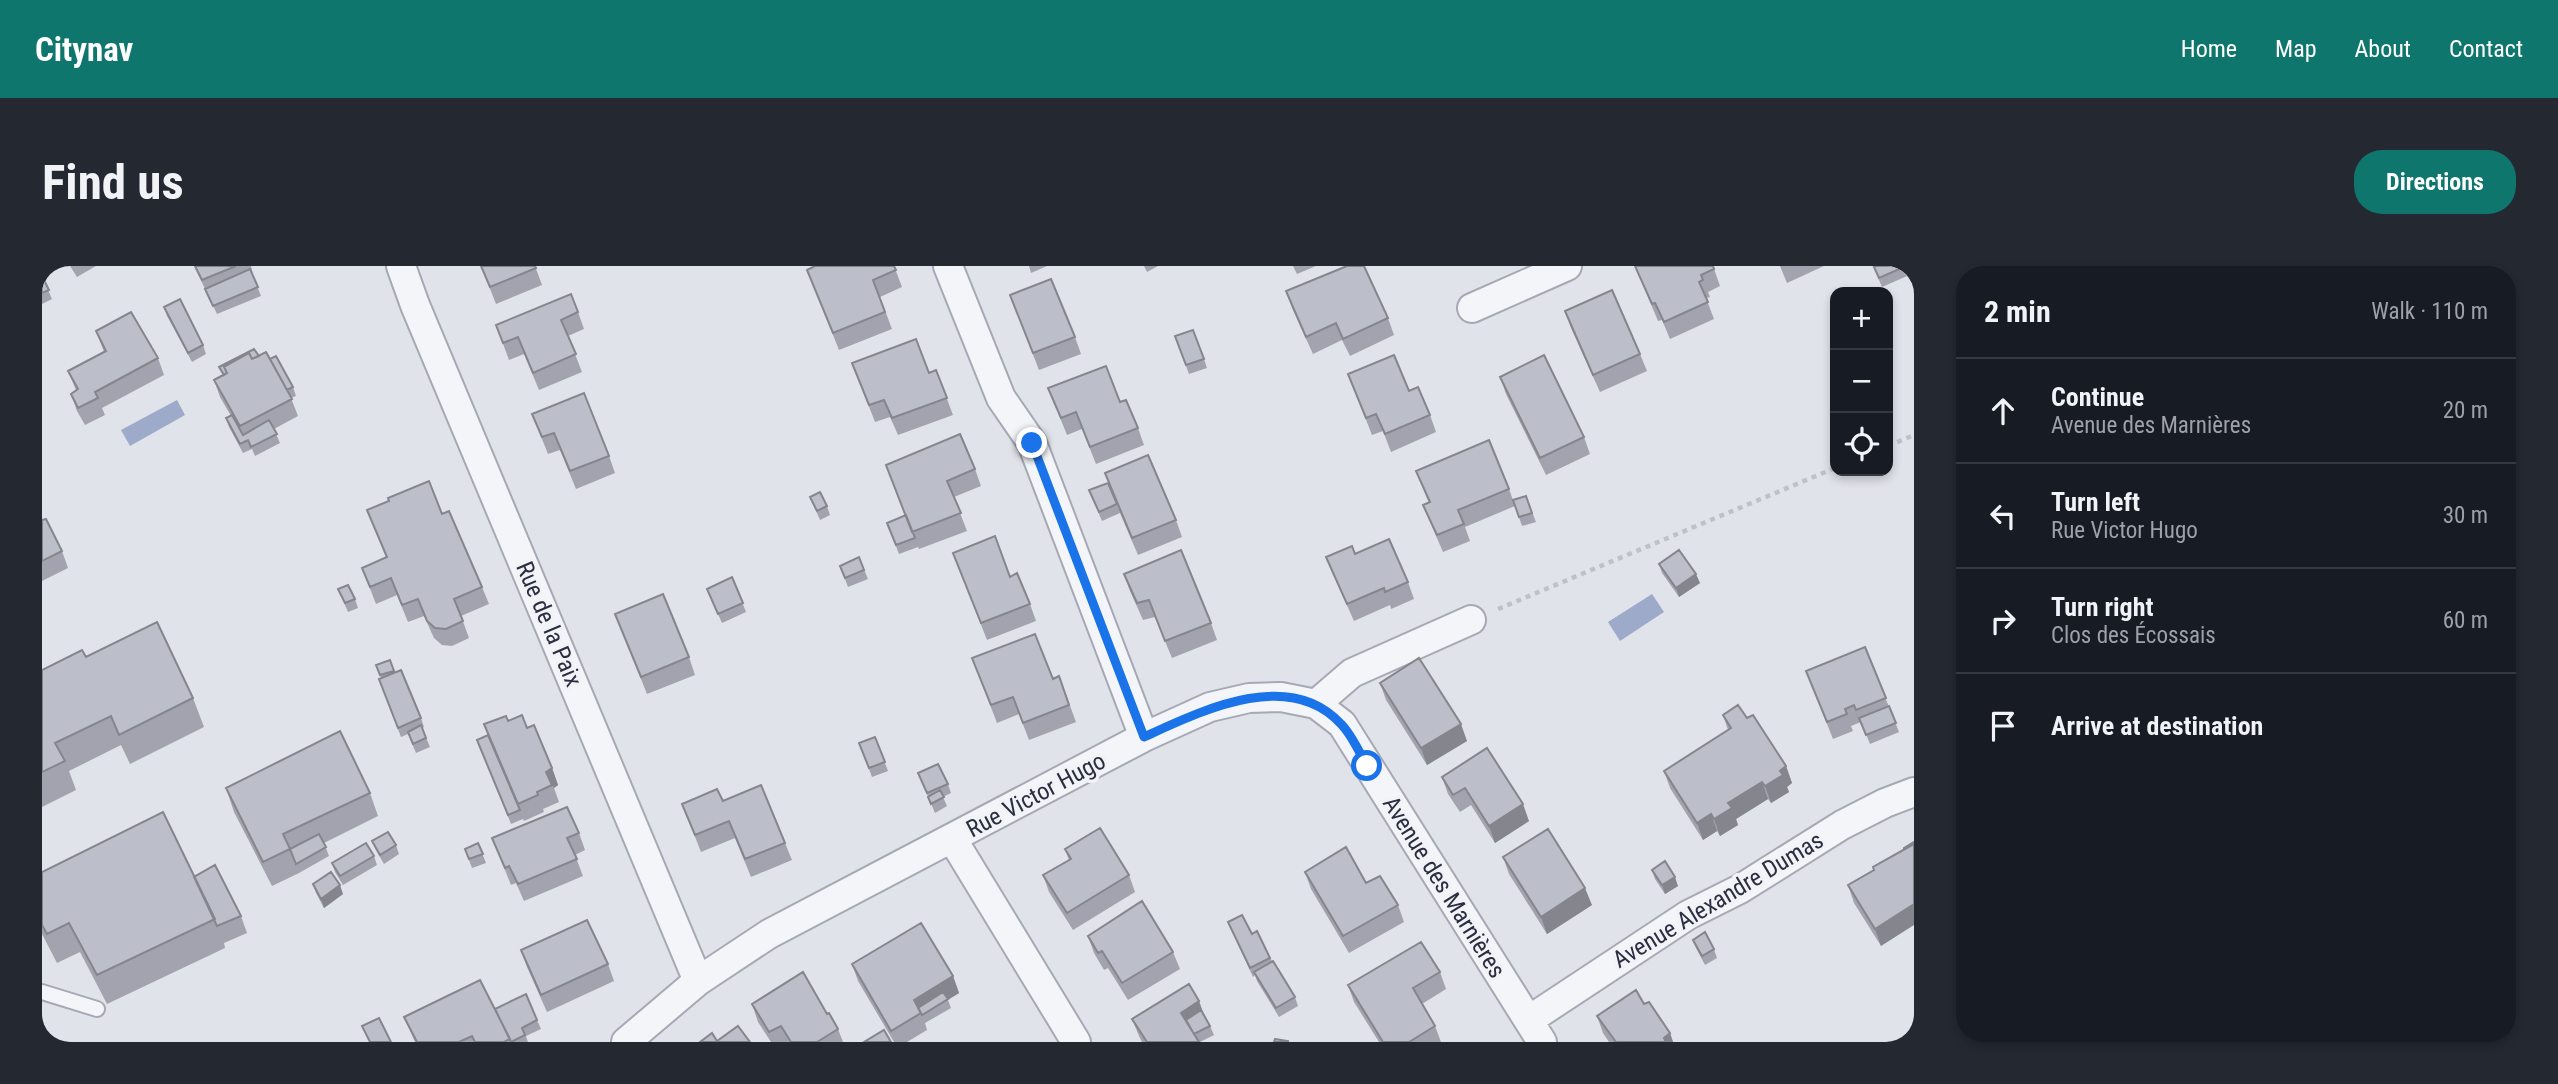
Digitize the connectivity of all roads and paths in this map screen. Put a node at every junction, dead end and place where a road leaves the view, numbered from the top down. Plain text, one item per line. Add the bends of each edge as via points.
1 (401, 266) edge
2 (948, 266) edge
3 (1567, 266) edge
4 (1472, 308) dead end
5 (1914, 435) edge
6 (1893, 444) edge
7 (1830, 470) edge
8 (1471, 620) joint
9 (1317, 704) junction
10 (1144, 737) junction
11 (1914, 792) edge
12 (953, 840) junction
13 (698, 981) junction
14 (42, 992) edge
15 (97, 1009) dead end
16 (1536, 1031) edge
17 (626, 1042) edge
18 (1076, 1042) edge

1 - 13 street, Rue de la Paix
2 - 10 street via 1001,398 1032,443
3 - 4 street
5 - 6 path
7 - 8 path
8 - 9 street via 1352,673
9 - 10 street, Rue Victor Hugo via 1282,697 1248,698 1210,707
9 - 16 street, Avenue des Marnières via 1342,724
10 - 12 street, Rue Victor Hugo
11 - 16 street, Avenue Alexandre Dumas via 1842,825 1740,890 1688,915
12 - 13 street, Rue Victor Hugo via 769,934
12 - 18 street
13 - 17 street, Rue Victor Hugo
14 - 15 lane

